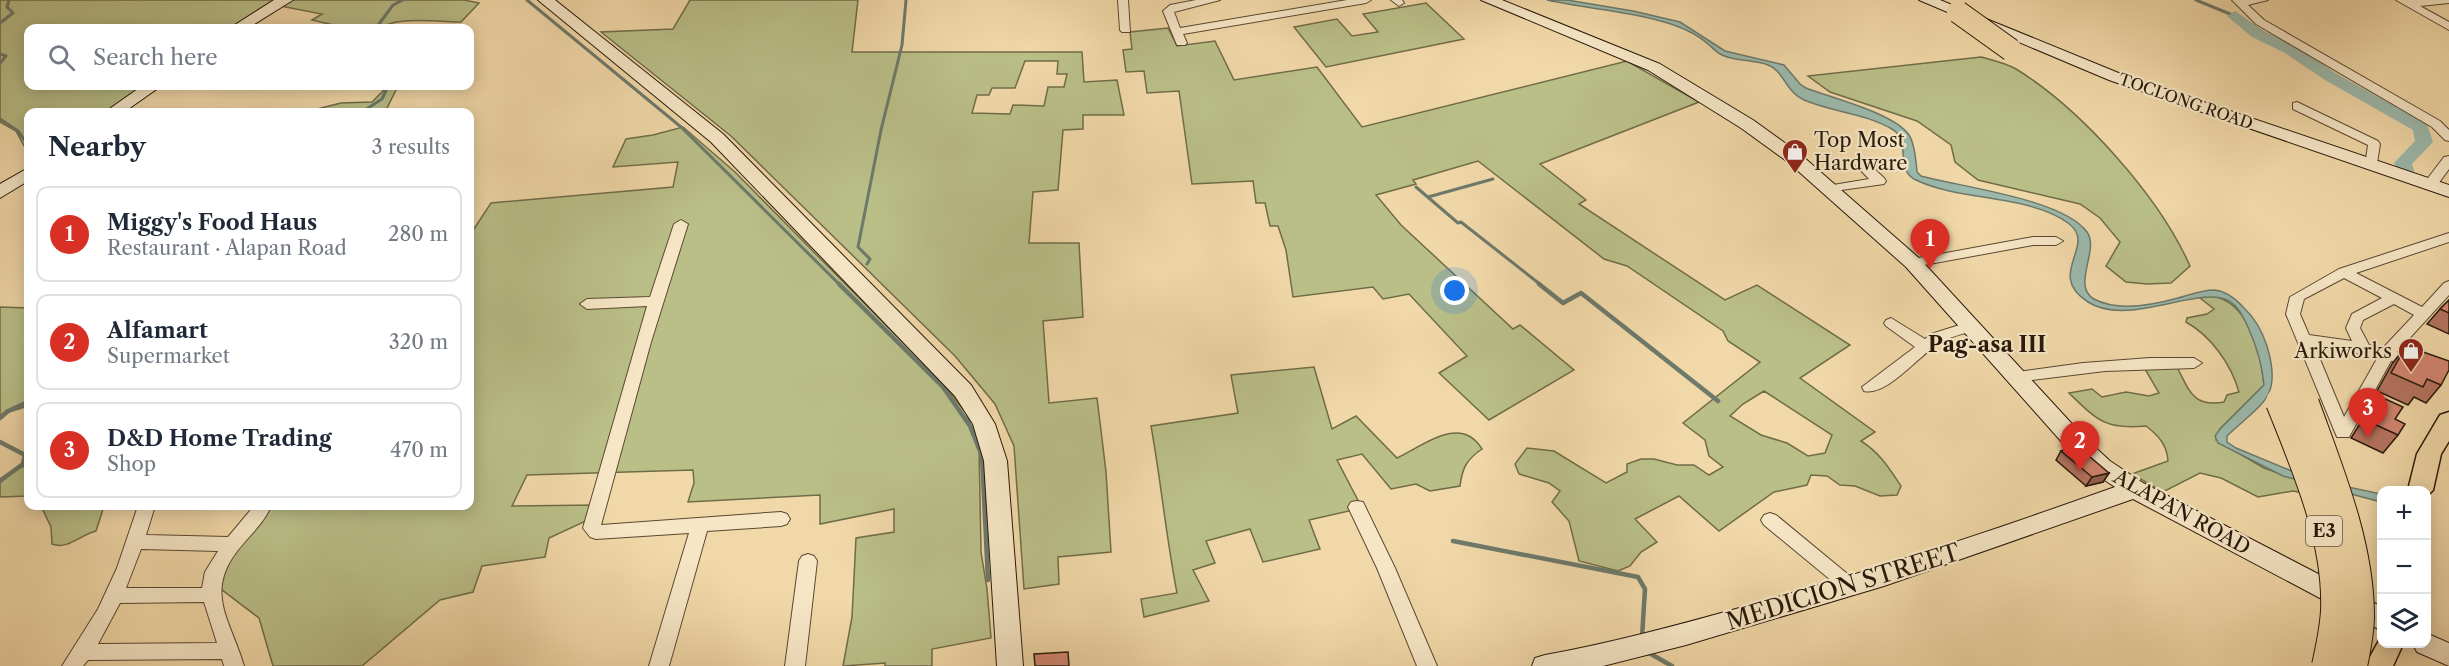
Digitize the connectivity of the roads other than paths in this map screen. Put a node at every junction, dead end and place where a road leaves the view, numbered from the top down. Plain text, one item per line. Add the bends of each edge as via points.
1 (285, 0) edge
2 (546, 0) edge
3 (1123, 0) edge
4 (1215, 0) edge
5 (1366, 0) edge
6 (1489, 0) edge
7 (1927, 0) edge
8 (2263, 0) edge
9 (2440, 0) edge
10 (2449, 0) edge
11 (2238, 1) edge
12 (2405, 2) edge
13 (2424, 6) edge
14 (1964, 12) dead end
15 (2447, 14) edge
16 (245, 24) edge
17 (2449, 27) edge
18 (1126, 30) dead end
19 (2017, 49) dead end
20 (147, 90) edge
21 (2297, 106) dead end
22 (120, 108) edge
23 (2449, 136) edge
24 (2449, 160) edge
25 (1858, 161) dead end
26 (2368, 164) junction
27 (24, 176) edge
28 (2430, 185) junction
29 (1832, 189) junction
30 (2449, 191) edge
31 (0, 192) edge
32 (681, 224) dead end
33 (2449, 237) edge
34 (2056, 241) dead end
35 (1913, 263) junction
36 (2344, 272) junction
37 (2449, 286) edge
38 (2392, 299) junction
39 (657, 301) junction
40 (587, 304) dead end
41 (2424, 314) junction
42 (1891, 323) dead end
43 (1969, 327) junction
44 (2305, 339) junction
45 (1924, 346) junction
46 (2362, 348) junction
47 (2387, 354) junction
48 (2409, 361) edge
49 (2194, 363) dead end
50 (2016, 377) junction
51 (1870, 387) dead end
52 (2449, 422) edge
53 (2421, 486) edge
54 (2135, 489) junction
55 (1357, 507) dead end
56 (145, 510) edge
57 (260, 510) edge
58 (781, 519) dead end
59 (1770, 520) dead end
60 (700, 526) junction
61 (136, 542) junction
62 (233, 544) junction
63 (808, 561) dead end
64 (1850, 586) junction
65 (211, 595) junction
66 (112, 596) junction
67 (2377, 617) edge
68 (2431, 647) edge
69 (2387, 648) edge
70 (2449, 656) edge
71 (232, 658) edge
72 (78, 659) edge
73 (659, 666) edge
74 (795, 666) edge
75 (1011, 666) edge
76 (1427, 666) edge
77 (1545, 666) edge
78 (2327, 666) edge
79 (2352, 666) edge
80 (2379, 666) edge

1 - 16 street
2 - 75 street via 717,138 954,378 976,408 990,432 995,452
3 - 18 street
4 - 5 street via 1170,9 1168,14 1179,37
6 - 29 street, ALAPAN ROAD via 1654,67 1747,123
7 - 26 street, TOCLONG ROAD via 2115,77
8 - 11 street
9 - 10 street
9 - 13 street
11 - 23 street via 2270,28 2436,124
12 - 13 street
13 - 15 street
13 - 17 street
14 - 19 highway, bridge
20 - 22 street
21 - 26 street via 2371,141 2372,160
24 - 28 street
25 - 29 street via 1879,181
26 - 28 street, TOCLONG ROAD
27 - 31 street
28 - 30 street, TOCLONG ROAD
29 - 35 street, ALAPAN ROAD
32 - 39 street
33 - 36 street
34 - 35 street via 2033,241
35 - 43 street, ALAPAN ROAD
36 - 38 street
36 - 44 street via 2297,297 2293,314
37 - 41 street
38 - 41 street
38 - 46 street via 2357,317 2353,328
39 - 40 street
39 - 60 street via 592,528 596,532
41 - 47 street
42 - 45 street
43 - 45 street
43 - 50 street, ALAPAN ROAD
44 - 46 street
44 - 47 street via 2343,434
45 - 51 street
46 - 47 street
47 - 48 street
49 - 50 street via 2064,369
50 - 54 street, ALAPAN ROAD via 2088,455
52 - 53 main road via 2429,454
54 - 64 street, MEDICION STREET via 1989,542
54 - 67 street, ALAPAN ROAD
55 - 76 street
56 - 61 street
57 - 62 street
58 - 60 street
59 - 64 street
60 - 73 street
61 - 62 street
61 - 66 street
62 - 65 street via 210,581
63 - 74 street
64 - 77 street, MEDICION STREET via 1631,648
65 - 66 street
65 - 71 street
66 - 72 street
68 - 70 street
69 - 80 main road
71 - 72 street
78 - 79 highway, E3, bridge via 2336,603 2328,545 2292,403 2327,469 2350,550 2360,613

